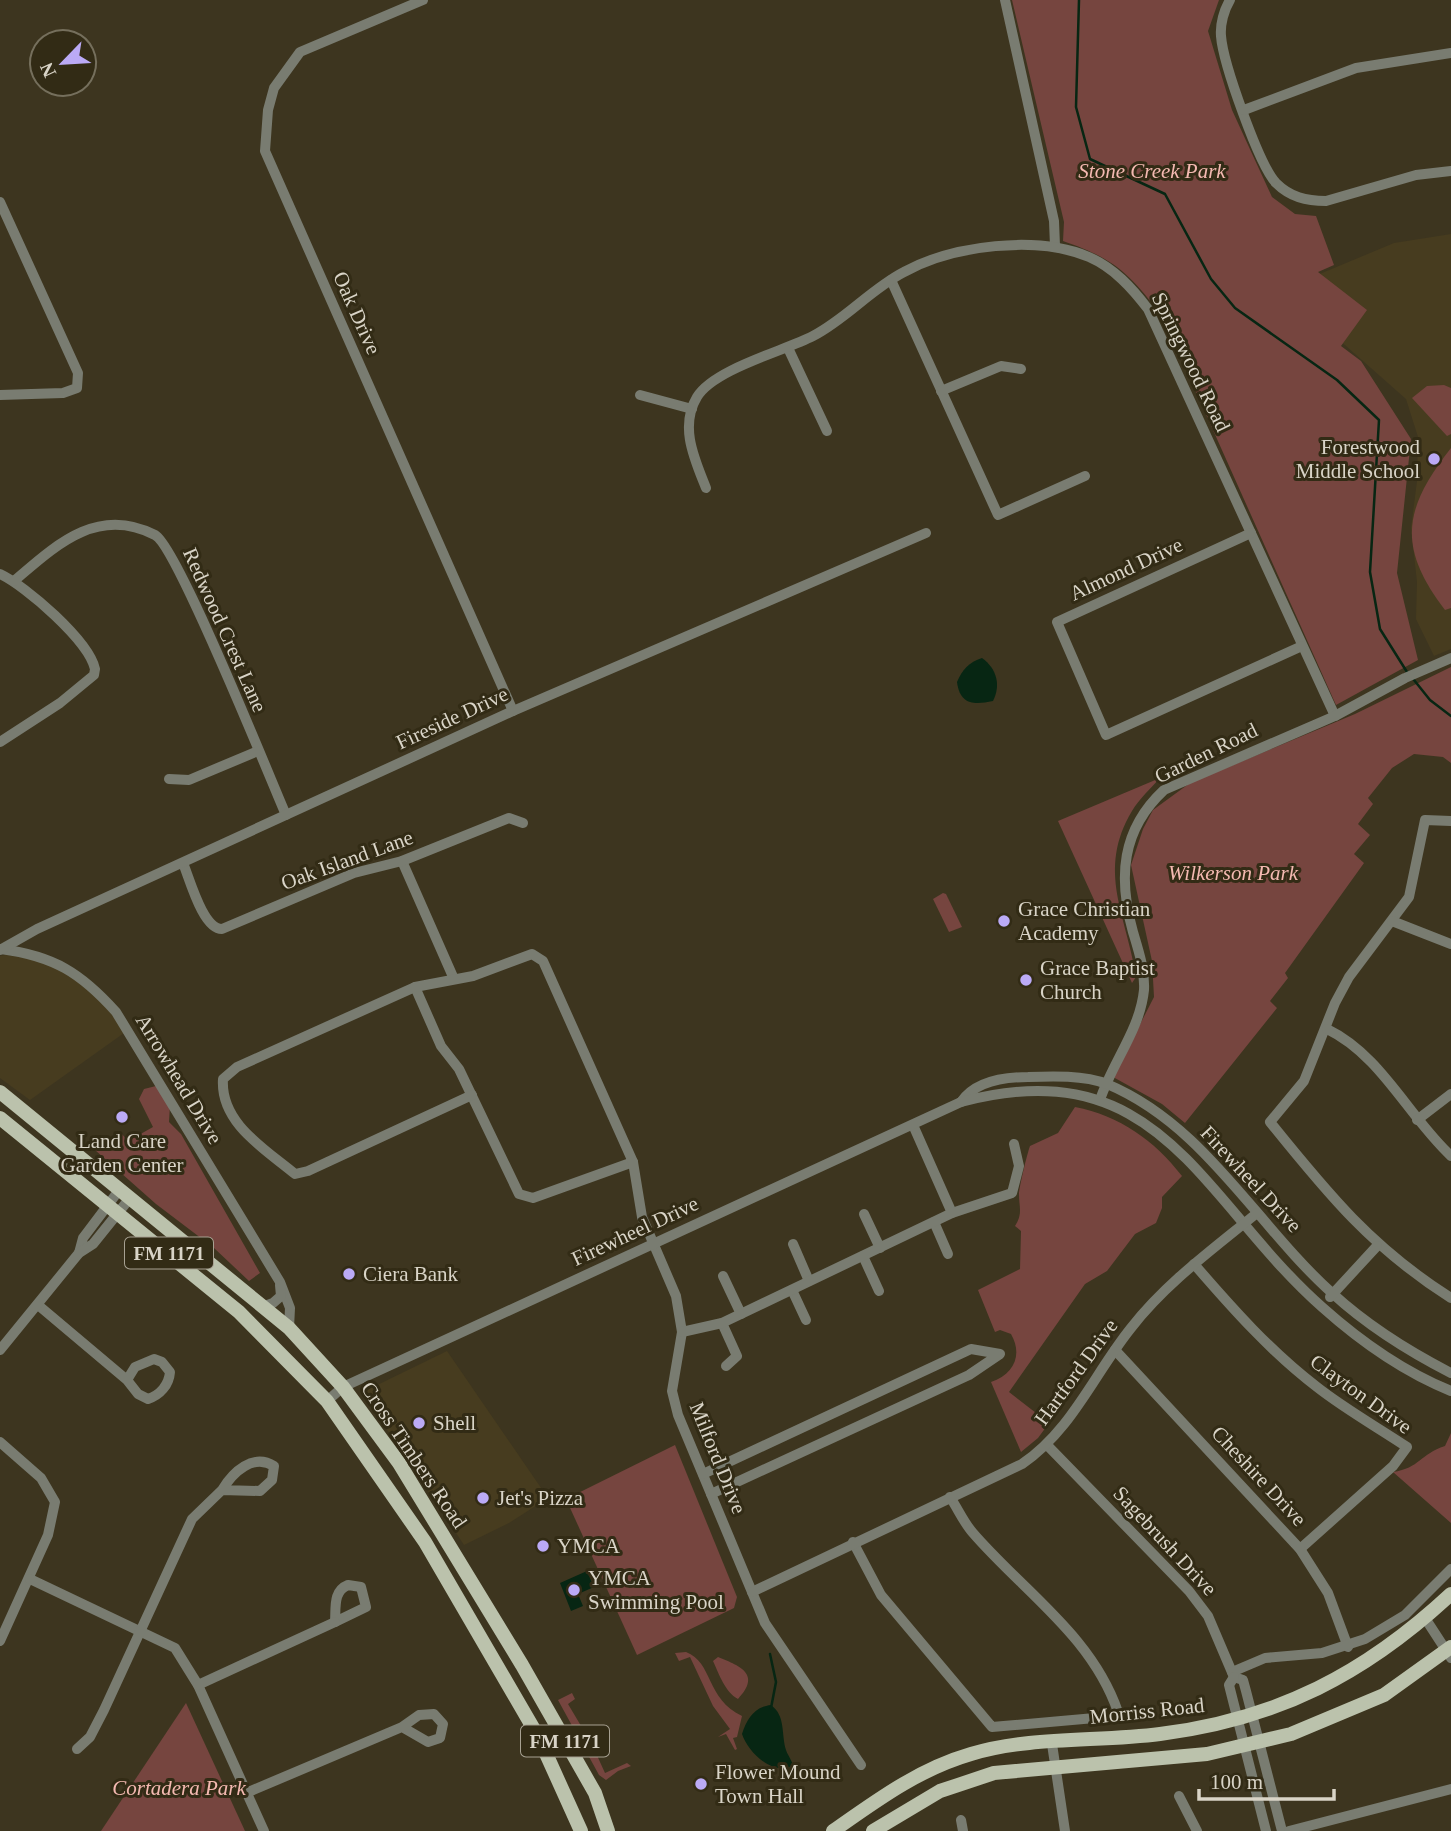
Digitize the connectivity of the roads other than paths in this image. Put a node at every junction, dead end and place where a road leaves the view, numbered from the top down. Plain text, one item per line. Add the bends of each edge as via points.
1 (423, 0) edge
2 (1005, 0) edge
3 (1230, 0) edge
4 (1451, 52) edge
5 (1244, 110) junction
6 (1451, 171) edge
7 (0, 202) edge
8 (1055, 246) junction
9 (891, 280) junction
10 (788, 348) junction
11 (1021, 369) dead end
12 (942, 391) junction
13 (0, 395) edge
14 (640, 395) dead end
15 (692, 409) junction
16 (827, 431) dead end
17 (1085, 476) dead end
18 (706, 488) dead end
19 (926, 533) dead end
20 (1251, 533) junction
21 (0, 575) edge
22 (13, 581) junction
23 (1302, 646) junction
24 (1451, 658) edge
25 (513, 711) junction
26 (1335, 716) junction
27 (0, 741) edge
28 (258, 751) junction
29 (169, 779) dead end
30 (286, 815) junction
31 (1451, 821) edge
32 (523, 822) dead end
33 (402, 861) junction
34 (183, 863) junction
35 (1392, 921) junction
36 (1451, 944) edge
37 (0, 949) edge
38 (454, 979) junction
39 (415, 987) junction
40 (1327, 1029) junction
41 (1105, 1083) junction
42 (0, 1092) edge
43 (472, 1094) junction
44 (1451, 1094) edge
45 (1100, 1100) junction
46 (961, 1102) junction
47 (0, 1118) edge
48 (1417, 1119) junction
49 (913, 1125) junction
50 (1014, 1144) dead end
51 (1451, 1156) edge
52 (633, 1162) junction
53 (125, 1193) junction
54 (113, 1209) junction
55 (953, 1213) junction
56 (1257, 1213) junction
57 (864, 1214) dead end
58 (934, 1222) junction
59 (1245, 1223) junction
60 (652, 1244) junction
61 (793, 1244) dead end
62 (1377, 1245) junction
63 (880, 1248) junction
64 (948, 1254) dead end
65 (863, 1256) junction
66 (1195, 1264) junction
67 (723, 1276) dead end
68 (280, 1282) junction
69 (809, 1282) junction
70 (792, 1290) junction
71 (879, 1291) dead end
72 (1333, 1294) junction
73 (1451, 1298) edge
74 (38, 1305) junction
75 (1321, 1306) junction
76 (262, 1307) junction
77 (741, 1314) junction
78 (806, 1320) dead end
79 (722, 1323) junction
80 (289, 1328) junction
81 (682, 1332) junction
82 (0, 1350) edge
83 (1115, 1350) junction
84 (726, 1366) dead end
85 (1451, 1373) edge
86 (127, 1380) dead end
87 (343, 1387) junction
88 (1451, 1391) edge
89 (327, 1401) junction
90 (845, 1408) junction
91 (854, 1428) junction
92 (0, 1442) edge
93 (1048, 1445) junction
94 (703, 1474) junction
95 (222, 1490) junction
96 (711, 1494) junction
97 (950, 1497) junction
98 (397, 1498) junction
99 (439, 1528) junction
100 (853, 1542) junction
101 (1300, 1549) junction
102 (1451, 1569) edge
103 (30, 1579) junction
104 (752, 1592) junction
105 (1451, 1594) edge
106 (1425, 1618) junction
107 (335, 1622) dead end
108 (140, 1631) junction
109 (0, 1641) edge
110 (1348, 1647) junction
111 (1449, 1652) edge
112 (515, 1655) junction
113 (497, 1667) junction
114 (1233, 1674) junction
115 (198, 1685) junction
116 (1247, 1718) junction
117 (402, 1727) dead end
118 (1052, 1744) junction
119 (1254, 1744) junction
120 (78, 1749) dead end
121 (861, 1765) dead end
122 (1054, 1769) junction
123 (1451, 1788) edge
124 (246, 1793) junction
125 (1179, 1796) dead end
126 (264, 1831) edge
127 (581, 1831) edge
128 (608, 1831) edge
129 (833, 1831) edge
130 (873, 1831) edge
131 (1065, 1831) edge
132 (1197, 1831) edge
133 (1266, 1831) edge
134 (1282, 1831) edge
135 (1289, 1831) edge

1 - 25 street, Oak Drive via 300,52 274,88 265,151
2 - 8 street via 1054,221
3 - 5 street via 1221,34
4 - 5 street via 1356,68
5 - 6 street via 1274,181 1301,199 1338,199 1372,186
7 - 13 street via 78,373 77,388 62,393
8 - 9 street, Springwood Road via 952,254
8 - 20 street, Springwood Road via 1091,258 1115,273 1149,309
9 - 10 street, Springwood Road via 822,331
9 - 12 street
10 - 15 street, Springwood Road via 720,377 704,389
10 - 16 street
11 - 12 street via 1001,366
12 - 17 street via 998,515
14 - 15 street
15 - 18 street via 690,445
19 - 25 street, Fireside Drive
20 - 23 street, Springwood Road
20 - 23 street, Almond Drive via 1057,622 1106,735
21 - 22 street
22 - 27 street via 76,638 94,663 87,681
22 - 28 street, Redwood Crest Lane via 62,540 94,526 127,526 155,535 170,551
23 - 26 street, Springwood Road
24 - 26 street, Garden Road
25 - 30 street, Fireside Drive
26 - 41 street, Garden Road via 1174,785 1146,808 1131,833 1123,876 1144,989 1139,1015
28 - 29 street via 189,780
28 - 30 street, Redwood Crest Lane
30 - 34 street, Fireside Drive
31 - 35 street via 1425,820 1409,897
32 - 33 street, Oak Island Lane via 509,818
33 - 34 street, Oak Island Lane via 354,873 222,929 210,925
33 - 38 street
34 - 37 street, Fireside Drive
35 - 36 street
35 - 40 street via 1349,977
37 - 68 street, Arrowhead Drive via 46,959 74,971 116,1012
38 - 39 street
38 - 52 street, Milford Drive via 533,954 543,961
39 - 43 street via 441,1046
39 - 43 street via 237,1067 223,1079 222,1095 241,1130 295,1174
40 - 48 street via 1356,1045
40 - 62 street via 1304,1081 1270,1122
41 - 45 street, Garden Road
41 - 46 street, Firewheel Drive via 1070,1077 1005,1077 969,1090
41 - 56 street, Firewheel Drive via 1175,1126
42 - 53 main road, Cross Timbers Road / FM 1171
43 - 52 street via 519,1194 526,1198
44 - 48 street
45 - 46 street, Firewheel Drive via 1027,1089
45 - 59 street, Firewheel Drive via 1161,1134 1197,1166
46 - 49 street, Firewheel Drive
47 - 54 main road, Cross Timbers Road / FM 1171
48 - 51 street
49 - 55 street
49 - 60 street, Firewheel Drive
50 - 55 street via 1019,1166 1012,1193
52 - 60 street, Milford Drive via 642,1217
53 - 54 street
53 - 76 main road, Cross Timbers Road / FM 1171
54 - 74 street via 83,1238 79,1252
54 - 89 main road, Cross Timbers Road / FM 1171 via 240,1312
55 - 58 street
56 - 59 street, Hartford Drive
56 - 72 street, Firewheel Drive
57 - 63 street
58 - 63 street
58 - 64 street
59 - 66 street, Hartford Drive
59 - 75 street, Firewheel Drive
60 - 81 street, Milford Drive via 676,1296
60 - 87 street, Firewheel Drive
61 - 69 street
62 - 72 street
62 - 73 street
63 - 65 street
65 - 69 street
65 - 71 street
66 - 83 street, Hartford Drive via 1146,1309
66 - 101 street, Clayton Drive via 1258,1335 1309,1381 1407,1447 1393,1466
67 - 77 street
68 - 76 street via 281,1296
68 - 80 street, Arrowhead Drive via 290,1308
69 - 70 street
70 - 77 street
70 - 78 street
72 - 75 street
72 - 85 street, Firewheel Drive via 1378,1331
74 - 82 street
74 - 86 street
75 - 88 street, Firewheel Drive via 1384,1356
76 - 80 main road, Cross Timbers Road / FM 1171
77 - 79 street
79 - 81 street
79 - 84 street via 737,1356
80 - 87 main road, Cross Timbers Road / FM 1171
81 - 94 street, Milford Drive via 672,1391
83 - 93 street, Hartford Drive
83 - 101 street, Cheshire Drive
87 - 89 street, Firewheel Drive
87 - 99 main road, Cross Timbers Road / FM 1171 via 399,1463
89 - 98 main road, Cross Timbers Road / FM 1171
90 - 91 street
90 - 91 street via 971,1349 1000,1354 982,1369
90 - 94 street
91 - 96 street
92 - 103 street via 41,1478 55,1502
93 - 97 street, Hartford Drive via 1022,1464
93 - 114 street, Sagebrush Drive via 1189,1591 1208,1616
94 - 96 street, Milford Drive
95 - 95 street via 251,1462 274,1466 272,1479 260,1491
95 - 108 street via 192,1519
96 - 104 street, Milford Drive
97 - 100 street, Hartford Drive
97 - 100 street via 971,1531 1089,1654 1108,1683 1118,1712 1056,1723 992,1727 881,1595
98 - 99 main road via 430,1533
98 - 113 main road, Cross Timbers Road / FM 1171
99 - 112 main road, Cross Timbers Road / FM 1171
100 - 104 street, Hartford Drive
101 - 110 street, Cheshire Drive via 1328,1593
102 - 110 street via 1405,1615
103 - 108 street
103 - 109 street
104 - 121 street, Milford Drive via 765,1622
105 - 106 main road, Morriss Road
106 - 111 street
106 - 116 main road, Morriss Road via 1338,1677 1279,1708
107 - 115 street
108 - 115 street via 176,1648
108 - 120 street via 90,1737
110 - 114 street via 1265,1658
111 - 119 main road via 1384,1695 1312,1727
112 - 113 main road
112 - 128 main road, Cross Timbers Road / FM 1171 via 595,1793
113 - 127 main road, Cross Timbers Road / FM 1171 via 539,1738
114 - 116 street, Sagebrush Drive via 1242,1680
115 - 124 street
116 - 118 main road, Morriss Road via 1160,1734
116 - 119 street, Sagebrush Drive
117 - 124 street
118 - 122 street
118 - 129 main road, Morriss Road via 997,1747 950,1761 893,1789
119 - 122 main road via 1179,1758
119 - 133 street, Sagebrush Drive
119 - 134 street, Sagebrush Drive
122 - 130 main road via 1015,1769 940,1791
122 - 131 street
123 - 135 street
124 - 126 street
125 - 132 street

